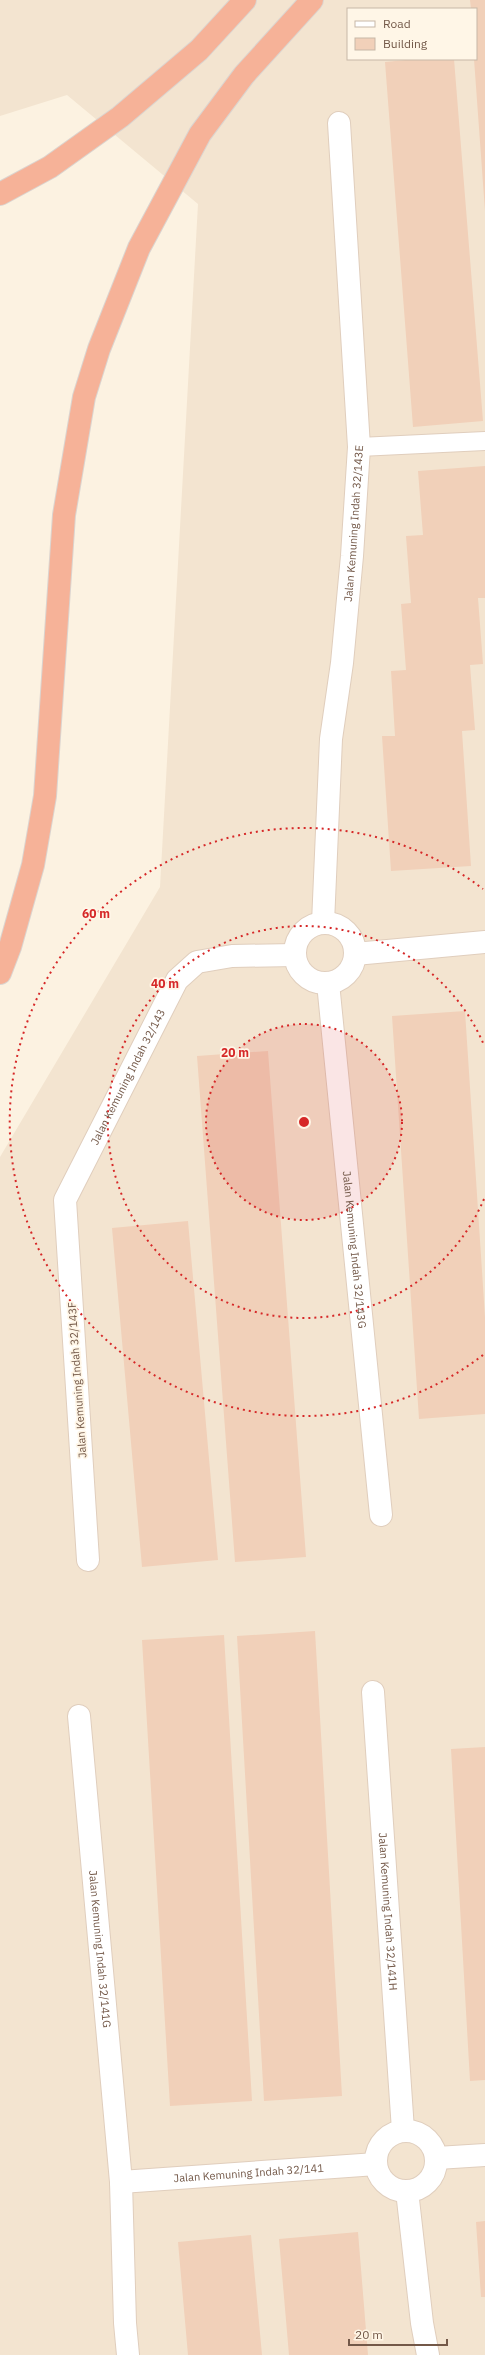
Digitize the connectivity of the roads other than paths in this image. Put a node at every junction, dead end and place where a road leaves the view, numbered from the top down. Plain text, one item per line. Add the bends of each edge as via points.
1 (245, 0) edge
2 (312, 0) edge
3 (339, 123) dead end
4 (0, 194) edge
5 (485, 442) edge
6 (359, 448) junction
7 (323, 923) junction
8 (485, 942) edge
9 (295, 954) junction
10 (355, 954) junction
11 (0, 973) edge
12 (328, 983) junction
13 (65, 1200) joint
14 (382, 1516) dead end
15 (88, 1560) dead end
16 (373, 1692) dead end
17 (79, 1716) dead end
18 (403, 2130) junction
19 (485, 2155) edge
20 (437, 2158) junction
21 (376, 2164) junction
22 (121, 2182) junction
23 (407, 2191) junction
24 (128, 2355) edge
25 (428, 2355) edge

1 - 4 highway via 199,50 120,117 50,167
2 - 11 highway via 244,76 200,134 139,248 98,349 84,397 64,515 45,796 33,865
3 - 6 street, Jalan Kemuning Indah 32/143E
5 - 6 lane
6 - 7 street, Jalan Kemuning Indah 32/143E via 344,648 331,739
7 - 9 street via 314,925 303,934 296,945
7 - 10 street via 342,928 354,944
8 - 10 street
9 - 12 street via 302,972 318,983
9 - 13 street, Jalan Kemuning Indah 32/143 via 232,956 197,962 177,980
10 - 12 street via 349,970 340,978
12 - 14 street, Jalan Kemuning Indah 32/143G
13 - 15 street, Jalan Kemuning Indah 32/143F
16 - 18 street, Jalan Kemuning Indah 32/141H
17 - 22 street, Jalan Kemuning Indah 32/141G
18 - 20 street via 422,2134 429,2140
18 - 21 street via 386,2138 380,2146
19 - 20 street
20 - 23 street via 436,2168 426,2184
21 - 22 street, Jalan Kemuning Indah 32/141
21 - 23 street via 383,2181 390,2187
22 - 24 street, Jalan Kemuning Indah 32/141G
23 - 25 street

